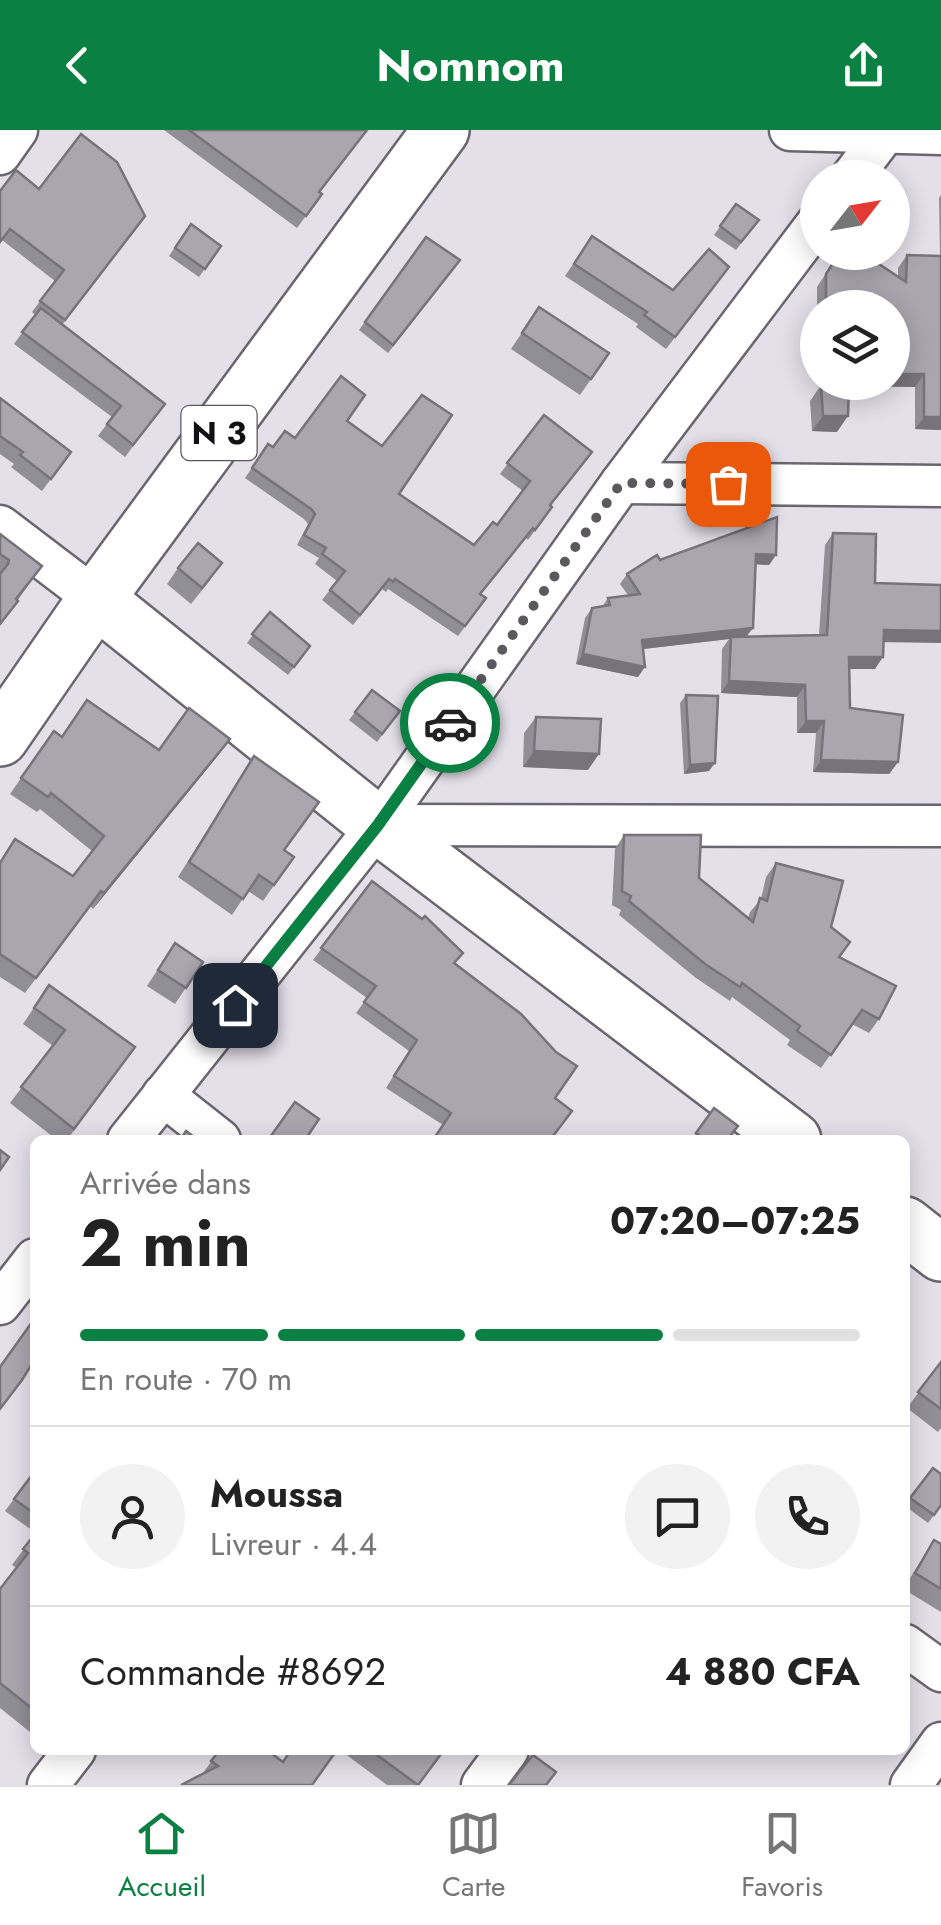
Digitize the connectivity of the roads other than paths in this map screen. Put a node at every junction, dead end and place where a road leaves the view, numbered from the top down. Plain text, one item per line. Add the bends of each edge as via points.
1 (17, 130) edge
2 (441, 130) edge
3 (790, 130) edge
4 (885, 133) junction
5 (941, 134) edge
6 (0, 154) edge
7 (865, 160) edge
8 (800, 246) edge
9 (621, 483) junction
10 (941, 486) edge
11 (0, 526) edge
12 (96, 600) junction
13 (0, 738) edge
14 (378, 825) junction
15 (941, 826) edge
16 (163, 1095) junction
17 (132, 1135) edge
18 (214, 1135) edge
19 (786, 1135) edge
20 (910, 1229) edge
21 (941, 1252) edge
22 (30, 1266) edge
23 (0, 1304) edge
24 (910, 1649) edge
25 (941, 1671) edge
26 (941, 1743) edge
27 (71, 1755) edge
28 (504, 1755) edge
29 (48, 1785) edge
30 (482, 1785) edge
31 (912, 1785) edge

1 - 6 street
2 - 12 main road, N 3
3 - 4 street
4 - 5 street
4 - 7 street
8 - 9 street
9 - 10 street
9 - 14 street
11 - 12 street
12 - 13 main road, N 3
12 - 14 main road
14 - 15 street
14 - 16 street
14 - 19 main road
16 - 17 street
16 - 18 street
20 - 21 main road
22 - 23 street
24 - 25 street
26 - 31 street
27 - 29 street
28 - 30 street

